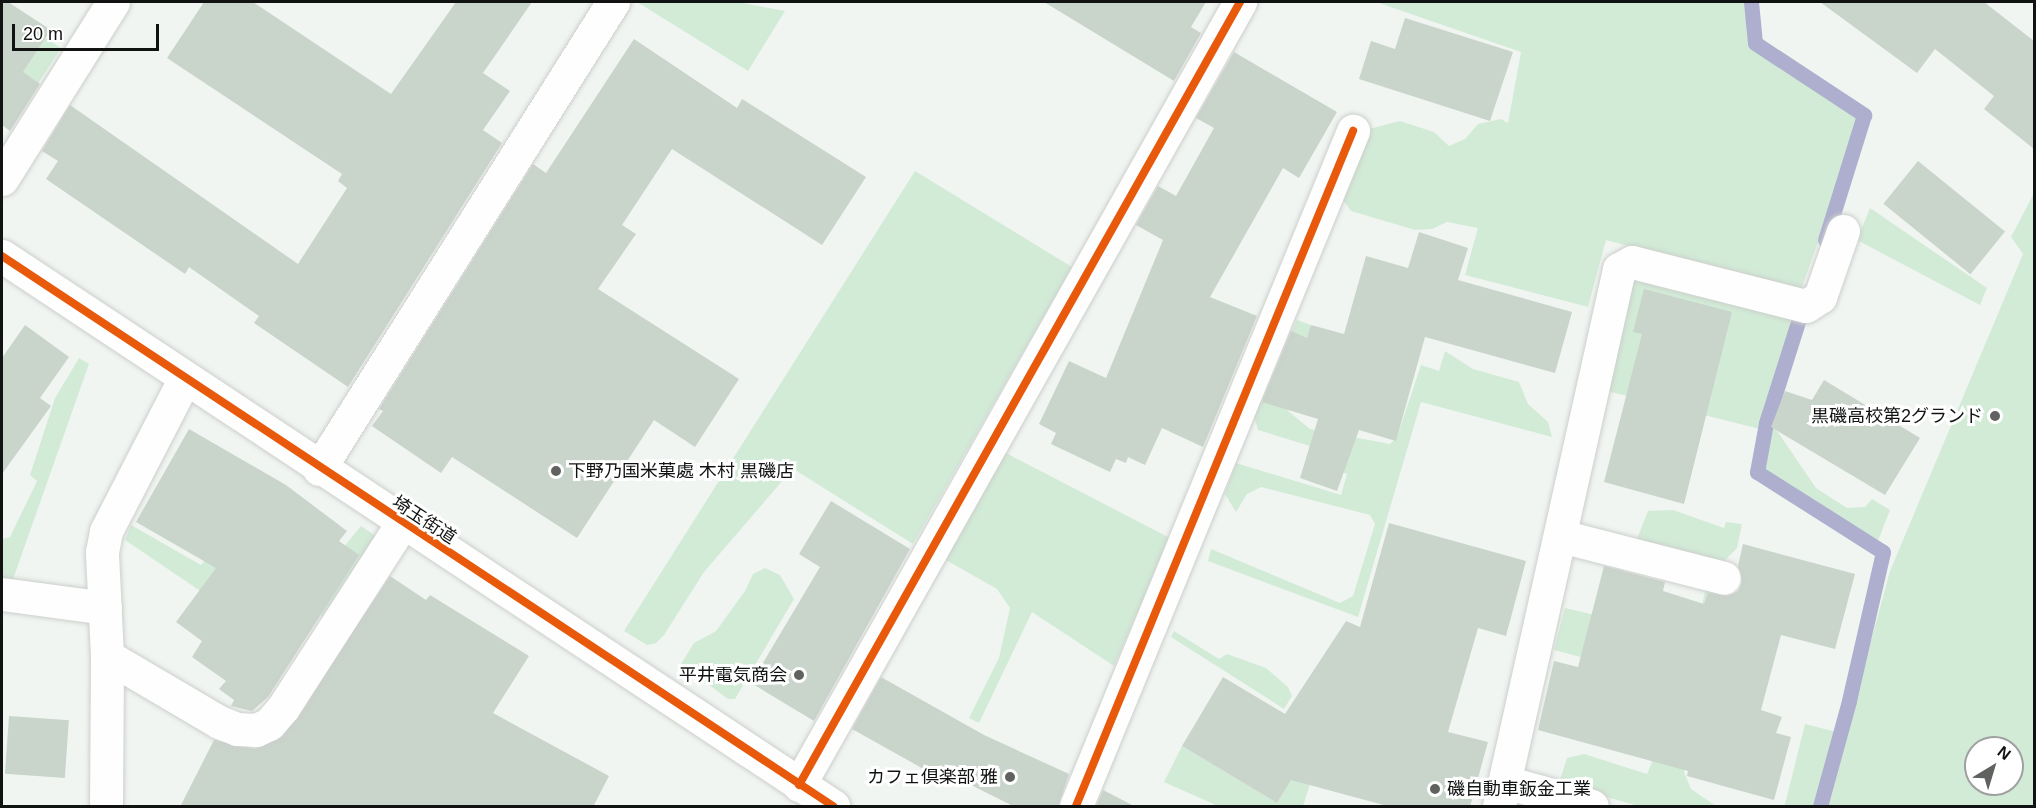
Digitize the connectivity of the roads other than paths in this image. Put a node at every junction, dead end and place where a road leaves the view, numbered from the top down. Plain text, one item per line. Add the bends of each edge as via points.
1 (113, 2) edge
2 (613, 2) edge
3 (1240, 2) edge
4 (1353, 131) dead end
5 (2, 179) edge
6 (1843, 231) dead end
7 (2, 256) edge
8 (184, 380) junction
9 (319, 468) junction
10 (402, 524) junction
11 (1561, 536) junction
12 (1725, 578) dead end
13 (2, 594) edge
14 (105, 608) junction
15 (107, 656) junction
16 (800, 785) junction
17 (1502, 794) edge
18 (830, 806) edge
19 (106, 807) edge
20 (1076, 807) edge
21 (1592, 807) edge

1 - 5 street
2 - 9 street
3 - 16 street
4 - 20 street
6 - 11 street via 1820,297 1806,306 1632,262 1619,269
7 - 8 street, 埼玉街道
8 - 9 street, 埼玉街道
8 - 14 street via 106,531 102,552
9 - 10 street, 埼玉街道
10 - 15 street via 284,708 269,724 256,730 237,729 219,722
10 - 16 street, 埼玉街道
11 - 12 street
11 - 17 street
13 - 14 street
14 - 15 street
15 - 19 street
16 - 18 street, 埼玉街道
17 - 21 street

